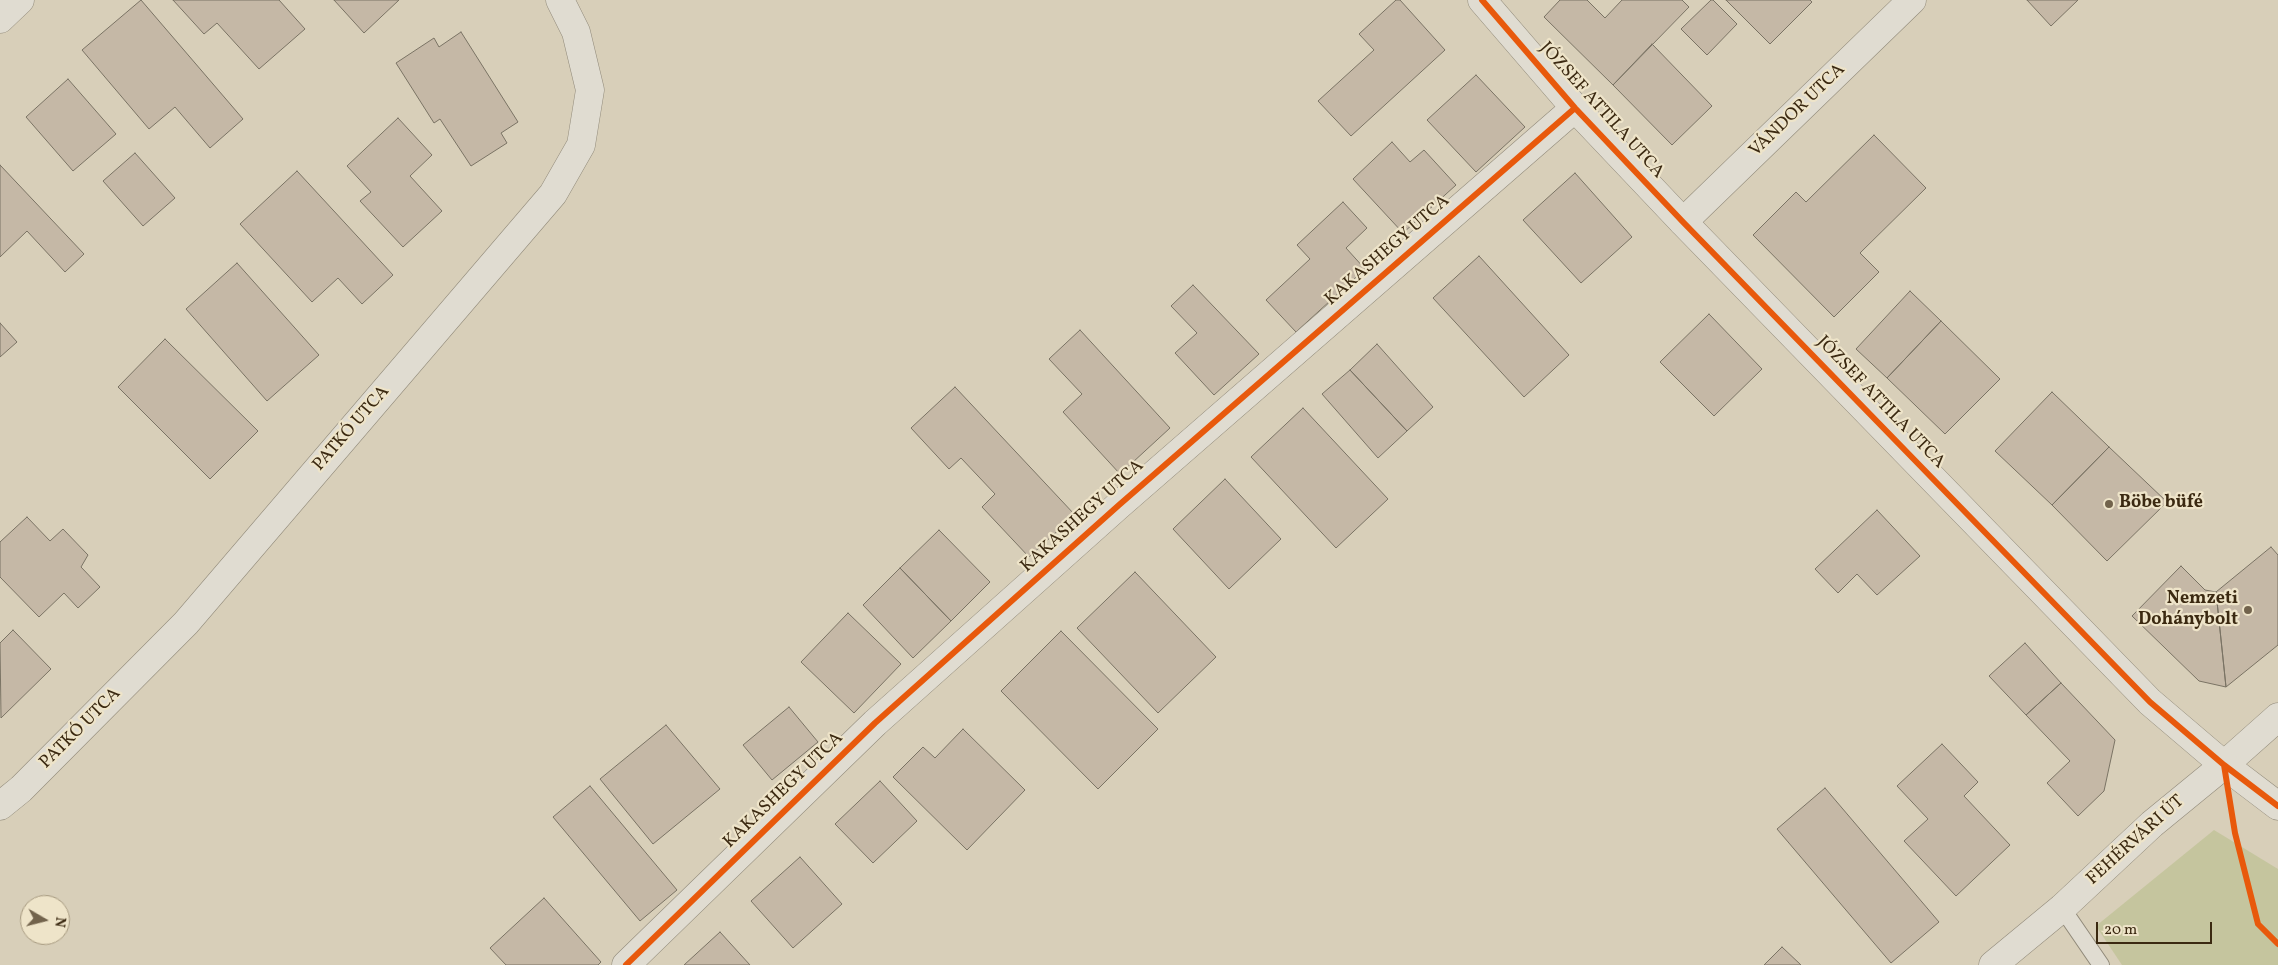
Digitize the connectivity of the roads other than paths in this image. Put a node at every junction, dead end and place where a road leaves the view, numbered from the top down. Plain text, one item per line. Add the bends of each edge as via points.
1 (20, 0) edge
2 (560, 0) edge
3 (1482, 0) edge
4 (1912, 0) edge
5 (0, 18) edge
6 (1575, 108) junction
7 (1683, 222) junction
8 (2278, 717) edge
9 (2224, 765) junction
10 (0, 806) edge
11 (2278, 806) edge
12 (2062, 908) junction
13 (626, 965) edge
14 (1993, 965) edge
15 (2101, 965) edge

1 - 5 street
2 - 10 street, PATKÓ UTCA via 576,32 590,90 581,145 553,194 186,623
3 - 6 street, JÓZSEF ATTILA UTCA
4 - 7 street, VÁNDOR UTCA
6 - 7 street, JÓZSEF ATTILA UTCA
6 - 13 street, KAKASHEGY UTCA via 1126,499 875,723
7 - 9 street, JÓZSEF ATTILA UTCA via 2150,702
8 - 9 street, FEHÉRVÁRI ÚT
9 - 11 street, JÓZSEF ATTILA UTCA
9 - 12 street, FEHÉRVÁRI ÚT via 2152,824
12 - 14 street, FEHÉRVÁRI ÚT
12 - 15 lane

